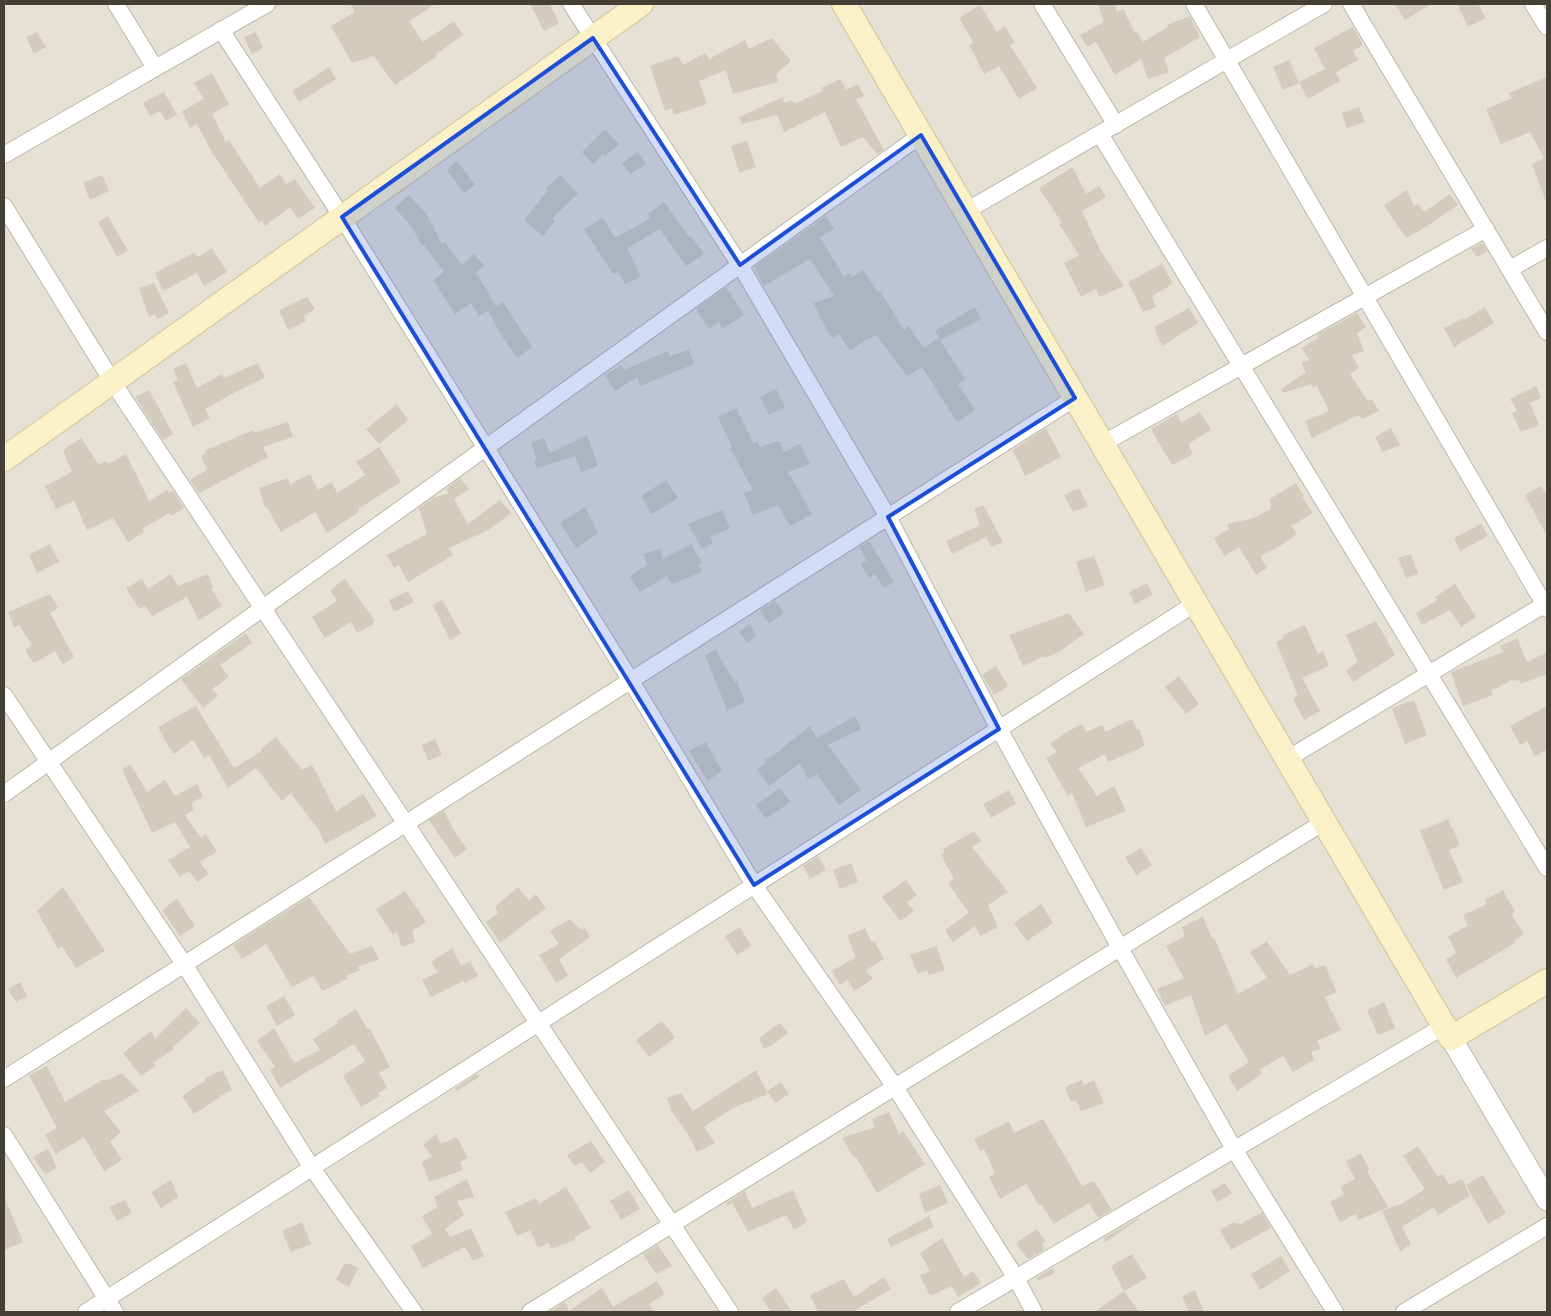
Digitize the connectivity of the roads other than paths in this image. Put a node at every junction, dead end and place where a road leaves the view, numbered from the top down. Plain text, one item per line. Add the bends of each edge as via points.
1 (116, 4) edge
2 (267, 4) edge
3 (571, 4) edge
4 (641, 4) edge
5 (844, 4) edge
6 (1042, 4) edge
7 (1194, 4) edge
8 (1324, 4) edge
9 (1351, 4) edge
10 (1533, 4) edge
11 (1547, 28) edge
12 (221, 30) junction
13 (593, 38) junction
14 (1227, 60) junction
15 (154, 68) junction
16 (1116, 125) junction
17 (1100, 134) junction
18 (921, 135) junction
19 (4, 155) edge
20 (4, 206) edge
21 (966, 212) junction
22 (342, 217) junction
23 (1486, 229) junction
24 (1547, 248) edge
25 (740, 265) junction
26 (1510, 269) junction
27 (1365, 297) junction
28 (1547, 332) edge
29 (1241, 366) junction
30 (112, 381) junction
31 (1075, 398) junction
32 (1102, 444) junction
33 (485, 448) junction
34 (4, 459) edge
35 (888, 517) junction
36 (1196, 603) junction
37 (1546, 606) edge
38 (262, 608) junction
39 (1429, 674) junction
40 (631, 681) junction
41 (4, 696) edge
42 (999, 729) junction
43 (1287, 759) junction
44 (48, 762) junction
45 (4, 794) edge
46 (1324, 822) junction
47 (406, 824) junction
48 (1547, 868) edge
49 (754, 886) junction
50 (1120, 948) junction
51 (184, 964) junction
52 (1547, 981) edge
53 (538, 1023) junction
54 (1448, 1032) junction
55 (4, 1079) edge
56 (895, 1087) junction
57 (4, 1135) edge
58 (1234, 1150) junction
59 (312, 1168) junction
60 (1547, 1200) edge
61 (672, 1224) junction
62 (1547, 1226) edge
63 (1016, 1278) junction
64 (110, 1306) edge
65 (86, 1312) edge
66 (414, 1312) edge
67 (530, 1312) edge
68 (730, 1312) edge
69 (958, 1312) edge
70 (1034, 1312) edge
71 (1335, 1312) edge
72 (1404, 1312) edge

1 - 15 street
2 - 12 street
3 - 13 street
4 - 13 main road
5 - 18 main road
6 - 16 street
7 - 14 street
8 - 14 street
9 - 23 street
10 - 11 street
12 - 15 street
12 - 22 street
13 - 22 main road
13 - 25 street
14 - 16 street
14 - 27 street
15 - 19 street
16 - 17 street
17 - 21 street
17 - 29 street
18 - 21 main road
18 - 25 street
20 - 30 street
21 - 31 main road
22 - 30 main road
22 - 33 street
23 - 26 street
23 - 27 street
24 - 26 street
25 - 33 street
25 - 35 street
26 - 28 street
27 - 29 street
27 - 37 street
29 - 32 street
29 - 39 street
30 - 34 main road
30 - 38 street
31 - 32 main road
31 - 35 street
32 - 36 main road
33 - 38 street
33 - 40 street
35 - 40 street
35 - 42 street
36 - 42 street
36 - 43 main road
37 - 39 street
38 - 44 street
38 - 47 street
39 - 43 street
39 - 48 street
40 - 47 street
40 - 49 street
41 - 44 street
42 - 49 street
42 - 50 street
43 - 46 main road
44 - 45 street
44 - 51 street
46 - 50 street
46 - 54 main road
47 - 51 street
47 - 53 street
49 - 53 street
49 - 56 street
50 - 56 street
50 - 58 street
51 - 55 street
51 - 59 street
52 - 54 main road
53 - 59 street
53 - 61 street
54 - 58 street
54 - 60 street
56 - 61 street
56 - 63 street
57 - 64 street
58 - 63 street
58 - 71 street
59 - 64 street
59 - 66 street
61 - 67 street
61 - 68 street
62 - 72 street
63 - 69 street
63 - 70 street
64 - 65 street

